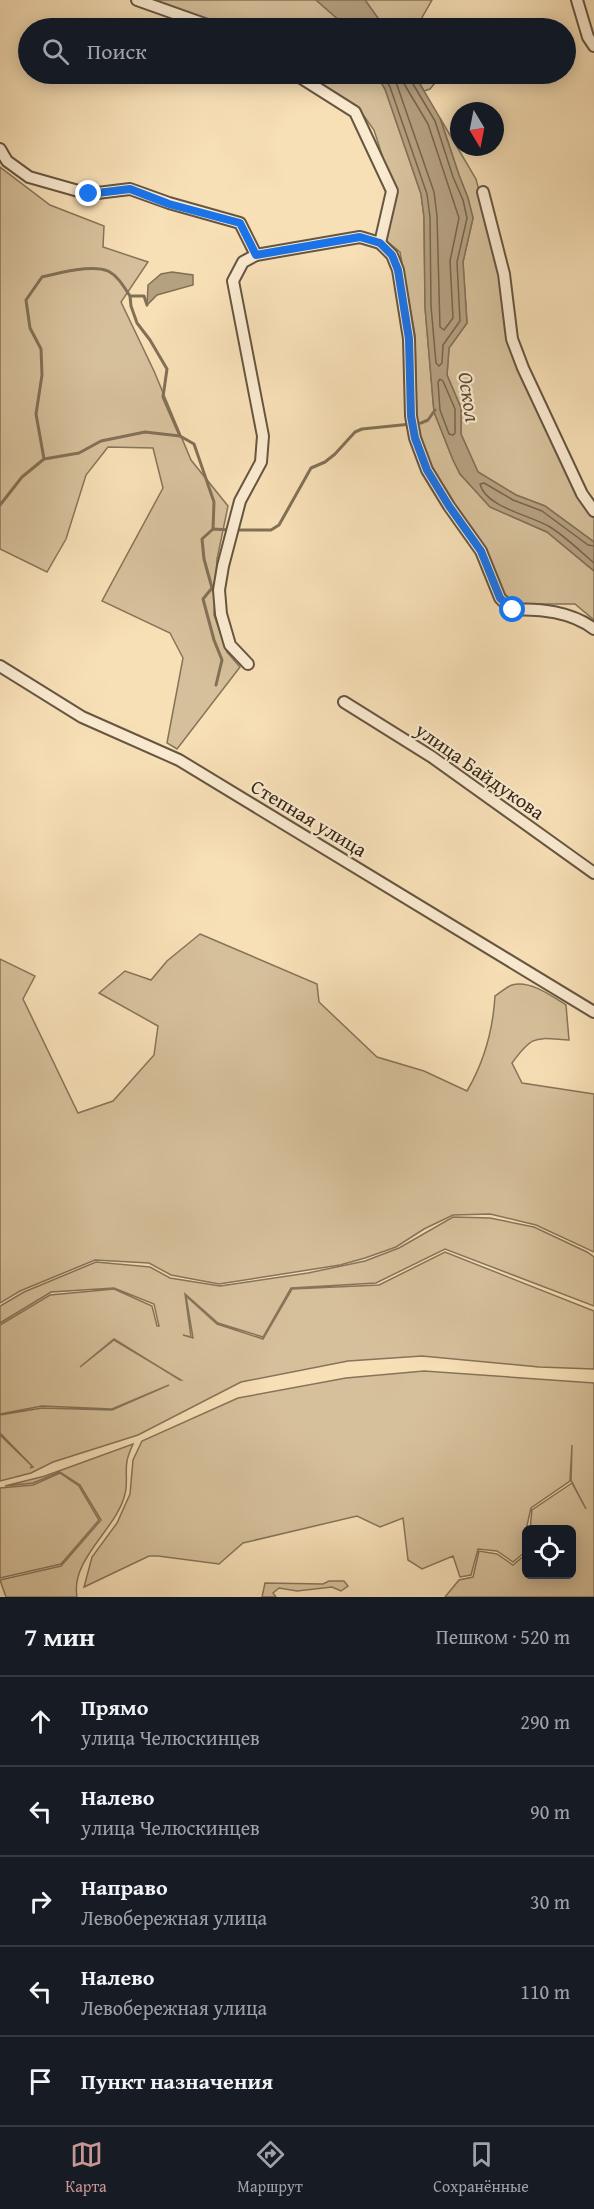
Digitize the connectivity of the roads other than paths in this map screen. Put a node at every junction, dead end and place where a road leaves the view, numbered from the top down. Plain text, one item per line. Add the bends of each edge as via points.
1 (137, 0) edge
2 (577, 0) edge
3 (188, 18) edge
4 (594, 45) edge
5 (311, 84) edge
6 (0, 149) edge
7 (483, 192) dead end
8 (380, 243) junction
9 (256, 255) junction
10 (594, 511) edge
11 (594, 629) edge
12 (248, 664) dead end
13 (0, 666) edge
14 (344, 702) dead end
15 (594, 873) edge
16 (594, 1012) edge

1 - 3 street
2 - 4 street
5 - 8 street via 354,112 392,190
6 - 9 street via 7,161 29,177 89,194 130,189 240,223
7 - 10 street via 504,274 512,339 582,494
8 - 9 street via 360,237
8 - 11 street via 392,255 398,270 409,339 412,421 427,470 481,551 500,598 513,610 530,608 581,619
9 - 12 street via 243,262 233,281 263,436 261,462 240,501 219,590 230,645
13 - 16 street, Степная улица via 82,717 179,760
14 - 15 street, улица Байдукова via 432,757

